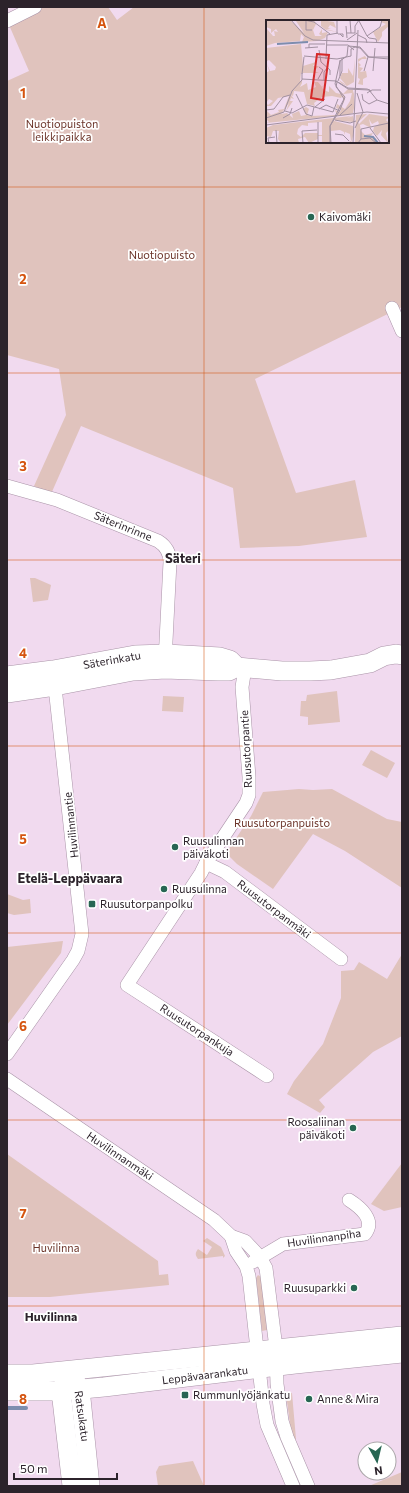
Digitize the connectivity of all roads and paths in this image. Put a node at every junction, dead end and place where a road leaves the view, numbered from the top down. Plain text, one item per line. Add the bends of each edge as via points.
1 (35, 7) edge
2 (7, 21) edge
3 (392, 308) dead end
4 (402, 331) edge
5 (7, 486) edge
6 (402, 655) edge
7 (165, 661) junction
8 (370, 663) junction
9 (402, 664) edge
10 (241, 668) junction
11 (7, 676) edge
12 (54, 678) junction
13 (7, 693) edge
14 (206, 863) junction
15 (341, 959) dead end
16 (127, 985) joint
17 (7, 1054) edge
18 (267, 1076) dead end
19 (7, 1079) edge
20 (349, 1200) dead end
21 (231, 1236) junction
22 (260, 1258) junction
23 (246, 1266) junction
24 (402, 1336) edge
25 (402, 1353) edge
26 (267, 1358) junction
27 (70, 1371) junction
28 (7, 1374) edge
29 (80, 1389) junction
30 (61, 1391) junction
31 (7, 1392) edge
32 (72, 1486) edge
33 (90, 1486) edge
34 (293, 1486) edge
35 (308, 1486) edge

1 - 2 street
3 - 4 street
5 - 7 street, Säterinrinne via 57,500 164,545 170,559
6 - 8 main road, Säterinkatu via 384,656
7 - 10 main road, Säterinkatu via 218,671
7 - 12 main road, Säterinkatu via 133,671
8 - 9 main road, Säterinkatu via 386,668
8 - 10 main road, Säterinkatu via 310,671 282,672
10 - 14 street, Ruusutorpantie via 248,795 246,803
11 - 12 main road, Säterinkatu
12 - 13 main road, Säterinkatu
12 - 17 street, Huvilinnantie via 82,934 73,960
14 - 15 street, Ruusutorpanmäki via 225,872
14 - 16 street, Ruusutorpantie
16 - 18 street, Ruusutorpankuja
19 - 21 street, Huvilinnanmäki via 214,1220
20 - 22 street, Huvilinnanpiha via 366,1214 368,1230 365,1234 288,1242
21 - 22 street, Huvilinnanmäki via 245,1241
21 - 23 street, Huvilinnanmäki via 236,1251
22 - 23 street, Huvilinnanpiha
22 - 26 street, Huvilinnanmäki via 266,1268
23 - 26 street, Huvilinnanmäki
24 - 26 main road, Leppävaarankatu
25 - 26 main road, Leppävaarankatu
26 - 27 main road, Leppävaarankatu
26 - 29 main road, Leppävaarankatu
26 - 34 street via 267,1425
26 - 35 street via 287,1437
27 - 28 main road, Leppävaarankatu
27 - 29 main road, Ratsukatu
27 - 30 main road, Ratsukatu
29 - 30 main road, Leppävaarankatu
29 - 33 main road, Ratsukatu
30 - 31 main road, Leppävaarankatu
30 - 32 main road, Ratsukatu

